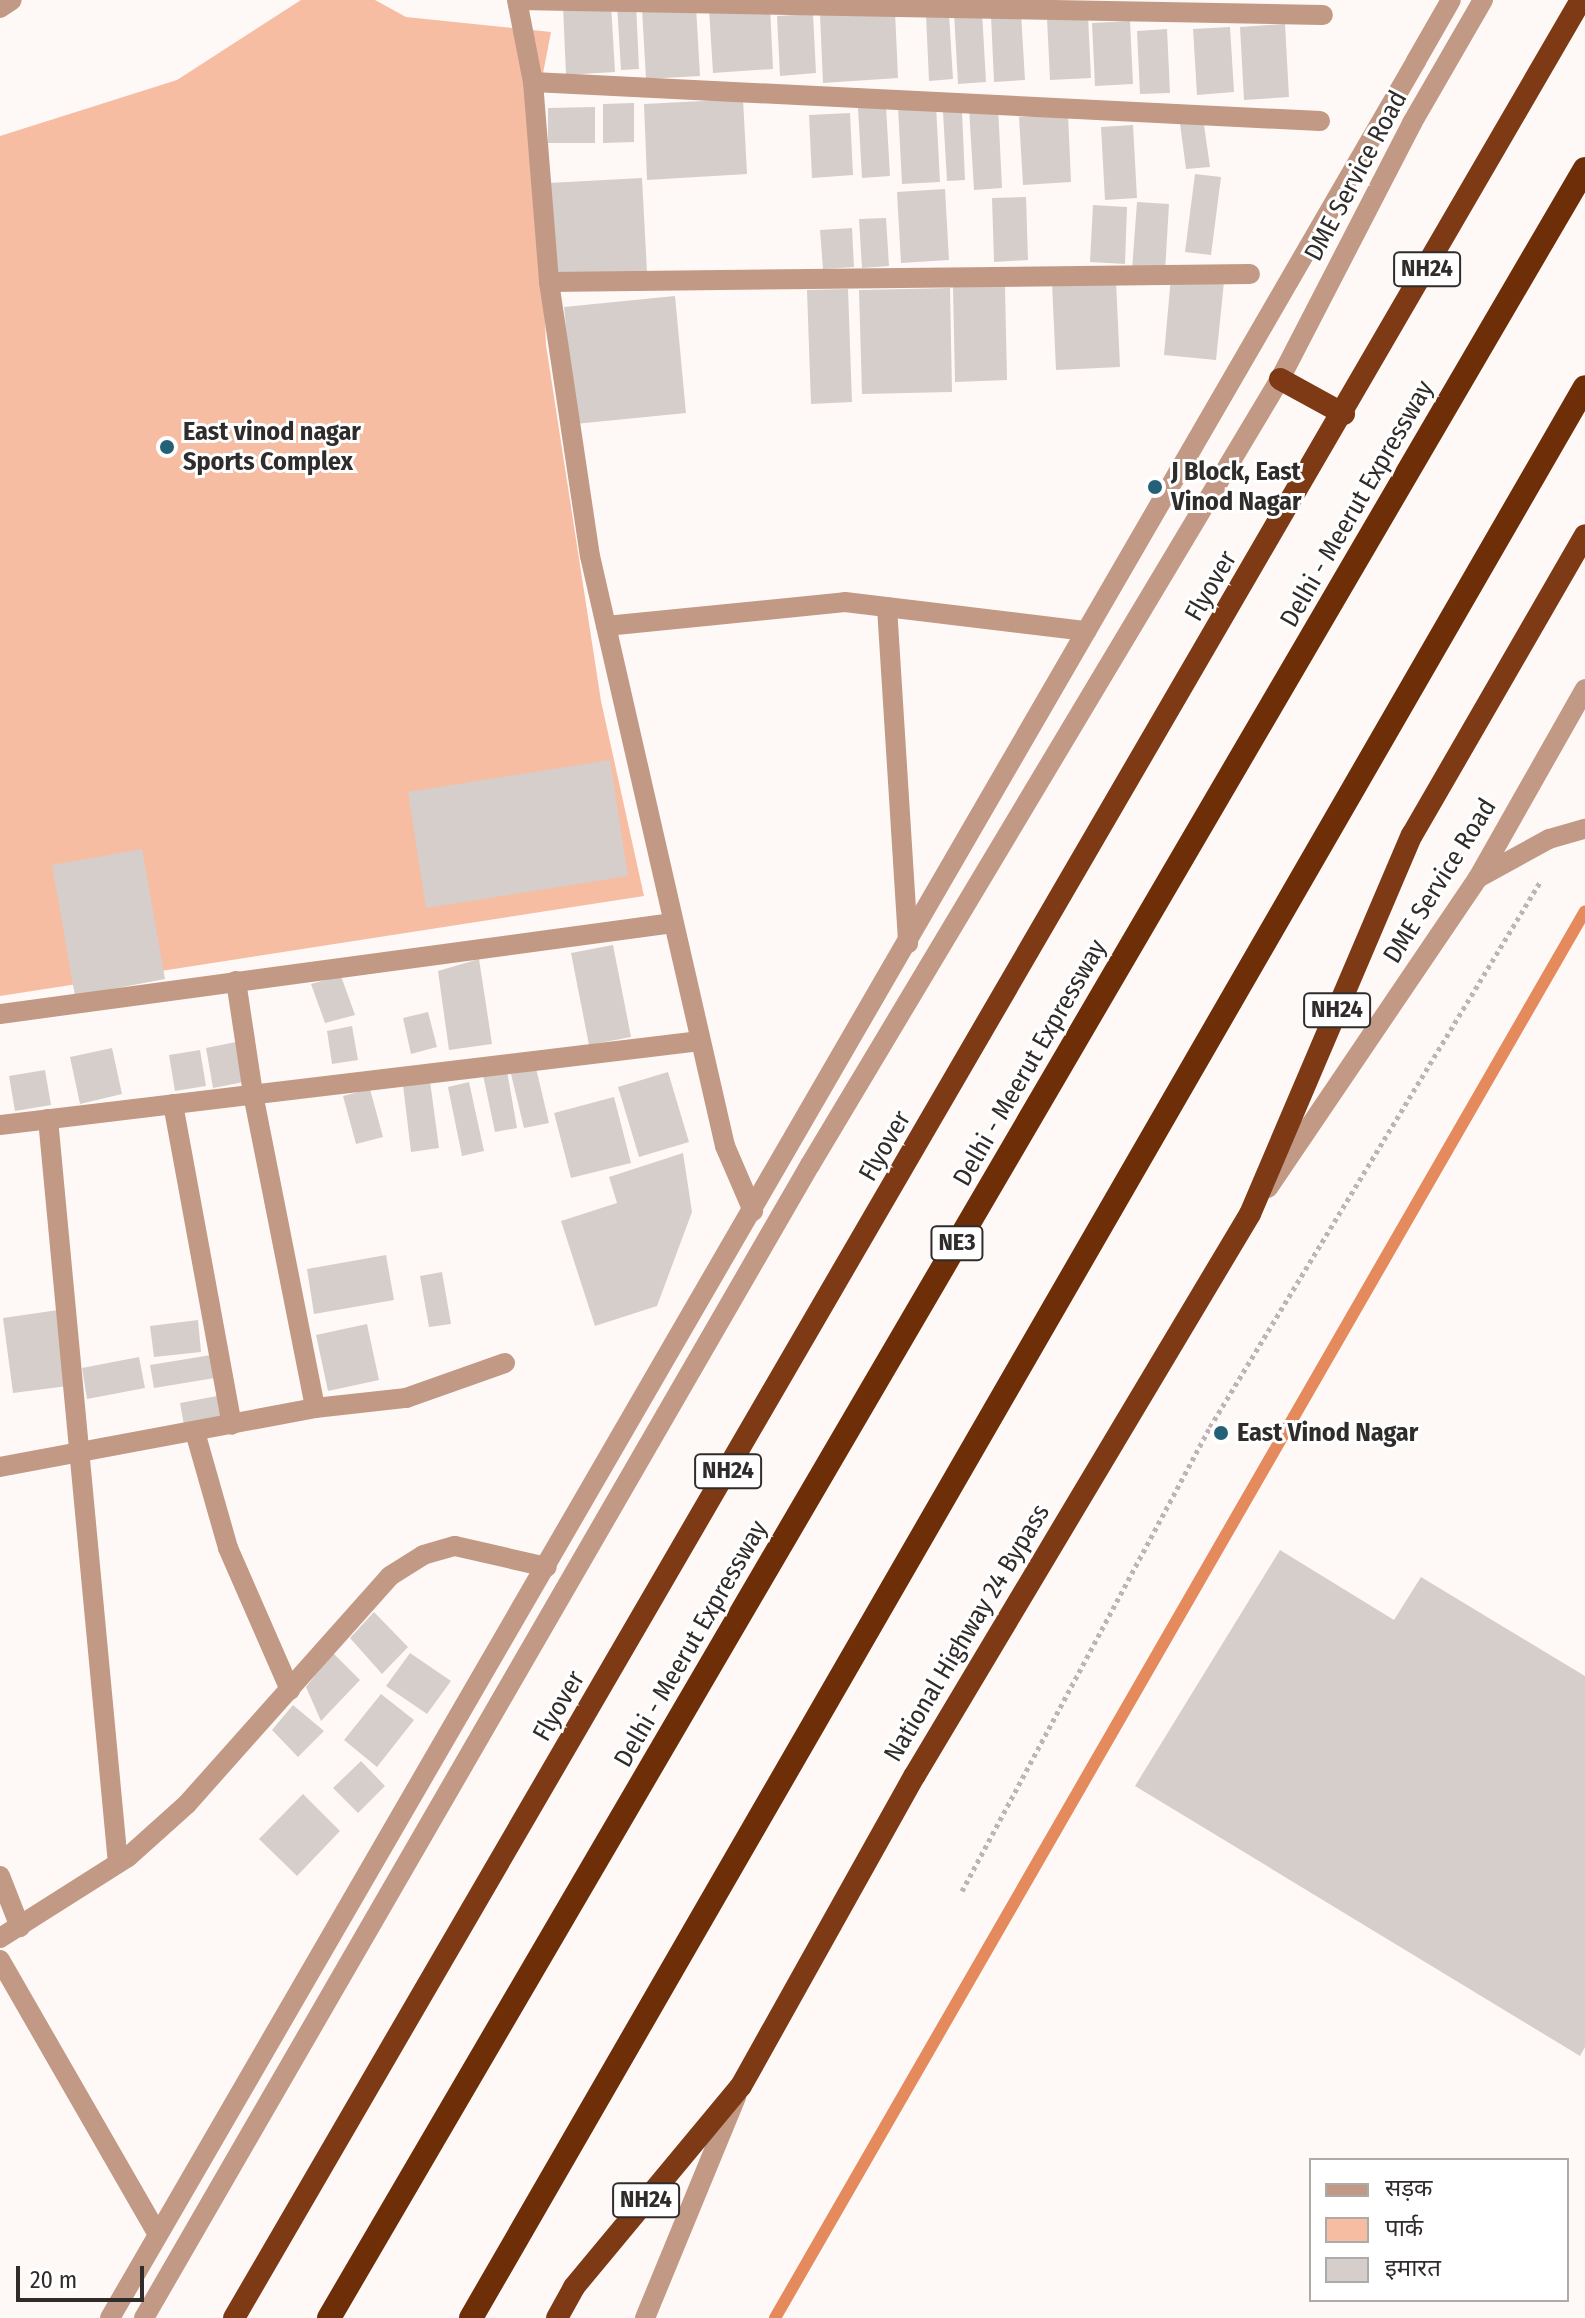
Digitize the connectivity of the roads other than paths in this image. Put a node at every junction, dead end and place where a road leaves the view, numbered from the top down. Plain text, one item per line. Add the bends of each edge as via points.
1 (12, 0) edge
2 (518, 0) edge
3 (1451, 0) edge
4 (1483, 0) edge
5 (1581, 0) edge
6 (0, 8) edge
7 (1323, 15) dead end
8 (533, 82) junction
9 (1320, 121) dead end
10 (1585, 169) edge
11 (1250, 274) dead end
12 (549, 282) junction
13 (1280, 379) junction
14 (1585, 387) edge
15 (1344, 414) junction
16 (1585, 535) edge
17 (887, 607) junction
18 (606, 626) junction
19 (1086, 631) junction
20 (1585, 689) edge
21 (1585, 829) edge
22 (1478, 878) junction
23 (673, 923) junction
24 (908, 943) junction
25 (236, 981) junction
26 (0, 1014) edge
27 (700, 1041) junction
28 (253, 1094) junction
29 (173, 1104) junction
30 (48, 1119) junction
31 (0, 1125) edge
32 (753, 1211) junction
33 (1250, 1214) junction
34 (505, 1363) dead end
35 (315, 1408) junction
36 (232, 1425) junction
37 (195, 1432) junction
38 (83, 1454) junction
39 (0, 1467) edge
40 (547, 1567) junction
41 (290, 1690) junction
42 (118, 1863) junction
43 (0, 1876) edge
44 (20, 1927) junction
45 (0, 1938) edge
46 (0, 1960) edge
47 (741, 2086) junction
48 (157, 2233) junction
49 (110, 2318) edge
50 (144, 2318) edge
51 (234, 2318) edge
52 (329, 2318) edge
53 (471, 2318) edge
54 (557, 2318) edge
55 (645, 2318) edge

1 - 6 street
2 - 7 street
2 - 8 street
3 - 19 street
4 - 13 street, DME Service Road via 1412,123
5 - 15 highway, Flyover / NH24
8 - 9 street
8 - 12 street
10 - 52 highway, Delhi - Meerut Expressway / NE3
11 - 12 street
12 - 18 street via 590,556
13 - 15 highway
13 - 50 street, DME Service Road via 810,1165
14 - 53 highway
15 - 51 highway, Flyover / NH24
16 - 33 highway, NH24 via 1427,808
17 - 18 street via 845,602
17 - 19 street
17 - 24 street
18 - 23 street
19 - 24 street
20 - 22 street, DME Service Road
21 - 22 street via 1549,839
22 - 33 street, DME Service Road
23 - 25 street
23 - 27 street
24 - 32 street
25 - 26 street
25 - 28 street
27 - 28 street
27 - 32 street via 725,1146
28 - 29 street
28 - 35 street
29 - 30 street
29 - 36 street
30 - 31 street
30 - 38 street
32 - 40 street
33 - 47 highway, National Highway 24 Bypass / NH24 via 915,1775
34 - 35 street via 406,1398
35 - 36 street
36 - 37 street
37 - 38 street
37 - 41 street via 228,1548
38 - 39 street
38 - 42 street
40 - 41 street via 455,1546 423,1555 390,1576
40 - 48 street
41 - 42 street via 187,1804
42 - 44 street
43 - 44 street
44 - 45 street
46 - 48 street
47 - 54 highway, NH24 via 574,2287
47 - 55 street
48 - 49 street

